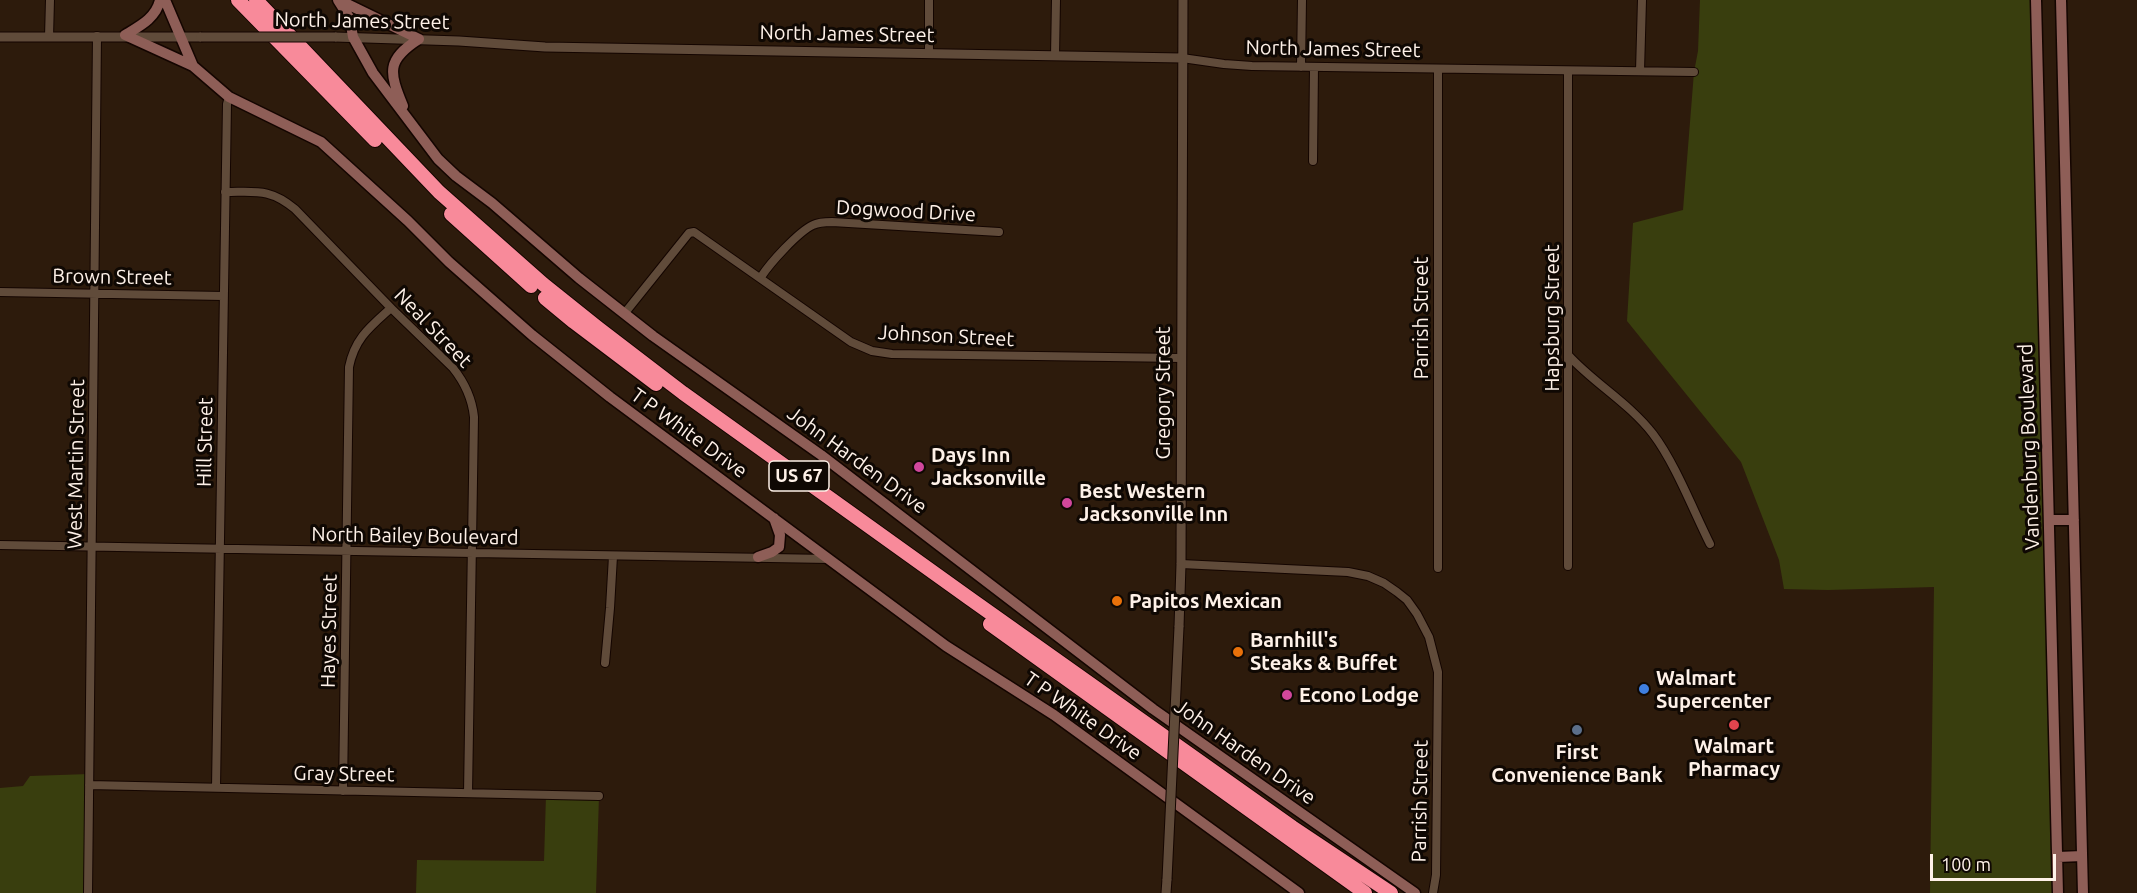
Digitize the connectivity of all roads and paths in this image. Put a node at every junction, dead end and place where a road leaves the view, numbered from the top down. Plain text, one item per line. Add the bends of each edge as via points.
1 (50, 0) edge
2 (159, 0) edge
3 (165, 0) edge
4 (238, 0) edge
5 (256, 0) edge
6 (338, 0) edge
7 (929, 0) edge
8 (1056, 0) edge
9 (1182, 0) edge
10 (1302, 0) edge
11 (1642, 0) edge
12 (2036, 0) edge
13 (2061, 0) edge
14 (125, 35) junction
15 (97, 36) junction
16 (180, 36) junction
17 (0, 37) edge
18 (49, 37) junction
19 (353, 37) junction
20 (419, 39) junction
21 (929, 54) junction
22 (1055, 56) junction
23 (1182, 58) junction
24 (193, 66) junction
25 (1301, 67) junction
26 (1314, 67) junction
27 (1438, 69) junction
28 (1569, 71) junction
29 (1640, 71) junction
30 (1694, 72) dead end
31 (229, 97) junction
32 (406, 116) junction
33 (1313, 161) dead end
34 (225, 192) junction
35 (999, 232) dead end
36 (761, 277) junction
37 (0, 292) edge
38 (94, 293) junction
39 (223, 296) junction
40 (391, 308) junction
41 (624, 314) junction
42 (1569, 356) junction
43 (1181, 358) junction
44 (774, 518) junction
45 (2049, 520) junction
46 (2074, 520) junction
47 (1710, 544) dead end
48 (0, 545) edge
49 (91, 547) junction
50 (220, 549) junction
51 (347, 551) junction
52 (473, 554) junction
53 (613, 556) junction
54 (758, 557) junction
55 (829, 559) junction
56 (1181, 564) junction
57 (1569, 566) dead end
58 (1438, 568) dead end
59 (605, 663) dead end
60 (89, 785) junction
61 (216, 787) junction
62 (343, 791) junction
63 (468, 793) junction
64 (599, 796) dead end
65 (2082, 856) junction
66 (2058, 857) junction
67 (88, 893) edge
68 (1166, 893) edge
69 (1299, 893) edge
70 (1365, 893) edge
71 (1391, 893) edge
72 (1415, 893) edge
73 (1433, 893) edge
74 (2058, 893) edge
75 (2083, 893) edge

1 - 18 street
2 - 14 main road via 158,8 147,21
3 - 16 main road, T P White Drive
4 - 70 highway, US 67 via 459,223 574,322
5 - 71 highway, US 67 via 439,192 598,328 951,585
6 - 19 main road, John Harden Drive via 350,19
6 - 20 main road
7 - 21 street
8 - 22 street
9 - 23 street, Gregory Street
10 - 25 street
11 - 29 street
12 - 45 main road, Vandenburg Boulevard
13 - 46 main road
14 - 15 street, North James Street
14 - 16 street, North James Street
14 - 24 main road
15 - 18 street, North James Street
15 - 38 street, West Martin Street
16 - 19 street, North James Street, bridge
16 - 24 main road, T P White Drive
17 - 18 street, North James Street
19 - 20 street, North James Street
19 - 32 main road, John Harden Drive via 376,78
20 - 21 street, North James Street via 545,47
20 - 32 main road via 405,48 393,66 394,85
21 - 22 street, North James Street
22 - 23 street, North James Street
23 - 25 street, North James Street
23 - 43 street, Gregory Street
24 - 31 main road, T P White Drive
25 - 26 street, North James Street
26 - 27 street, North James Street
26 - 33 street
27 - 28 street, North James Street
27 - 58 street, Parrish Street
28 - 29 street, North James Street
28 - 42 street, Hapsburg Street
29 - 30 street, North James Street
31 - 34 street, Hill Street
31 - 44 main road, T P White Drive via 321,142 532,335
32 - 41 main road, John Harden Drive via 456,176
34 - 39 street, Hill Street
34 - 40 street, Neal Street via 265,192 284,200
35 - 36 street, Dogwood Drive via 820,223 807,229
36 - 41 street, Johnson Street via 694,232 689,233
36 - 43 street, Johnson Street via 851,342 884,353
37 - 38 street, Brown Street
38 - 39 street, Brown Street
38 - 49 street, West Martin Street
39 - 50 street, Hill Street
40 - 51 street, Hayes Street via 359,339 349,367
40 - 52 street, Neal Street via 453,368 472,401
41 - 72 main road, John Harden Drive via 821,455 1153,709
42 - 47 street via 1653,434
42 - 57 street, Hapsburg Street
43 - 56 street, Gregory Street
44 - 54 main road via 780,535 779,547
44 - 55 main road, T P White Drive
45 - 46 main road
45 - 66 main road, Vandenburg Boulevard
46 - 65 main road
48 - 49 street, North Bailey Boulevard
49 - 50 street, North Bailey Boulevard
49 - 60 street, West Martin Street
50 - 51 street, North Bailey Boulevard
50 - 61 street, Hill Street
51 - 52 street, North Bailey Boulevard
51 - 62 street, Hayes Street
52 - 53 street, North Bailey Boulevard
52 - 63 street, Neal Street
53 - 54 street, North Bailey Boulevard
53 - 59 street
54 - 55 street, North Bailey Boulevard
55 - 69 main road, T P White Drive via 946,646 1054,715
56 - 68 street, Gregory Street, bridge
56 - 73 street, Parrish Street via 1348,572 1384,583 1407,600 1429,637 1438,672
60 - 61 street, Gray Street
60 - 67 street, West Martin Street
61 - 62 street, Gray Street
62 - 63 street, Gray Street
63 - 64 street, Gray Street
65 - 66 main road
65 - 75 main road
66 - 74 main road, Vandenburg Boulevard

